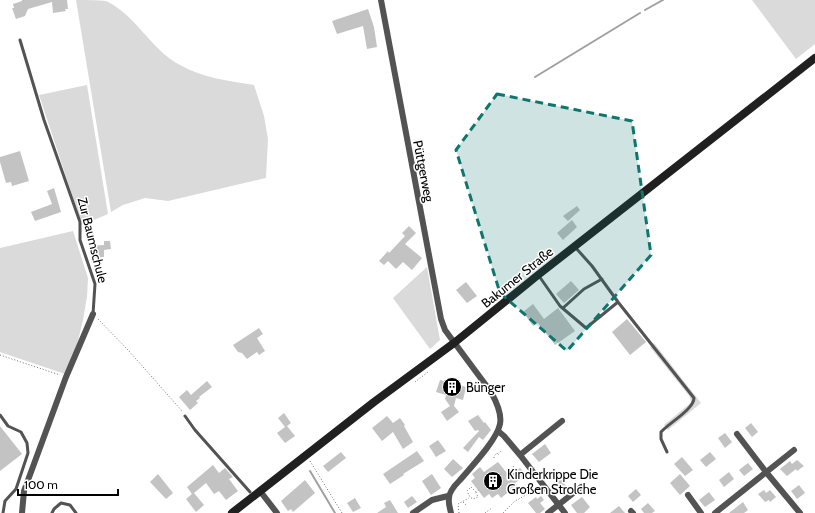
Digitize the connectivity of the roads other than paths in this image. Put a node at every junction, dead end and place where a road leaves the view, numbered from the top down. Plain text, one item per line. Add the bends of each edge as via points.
1 (380, 0) edge
2 (20, 40) dead end
3 (815, 58) edge
4 (574, 246) junction
5 (538, 275) junction
6 (602, 279) junction
7 (618, 302) junction
8 (563, 308) junction
9 (93, 314) joint
10 (454, 342) junction
11 (0, 416) edge
12 (185, 416) road end
13 (562, 421) dead end
14 (498, 431) junction
15 (737, 434) dead end
16 (794, 450) dead end
17 (666, 452) dead end
18 (520, 455) junction
19 (766, 472) junction
20 (582, 487) dead end
21 (260, 491) junction
22 (250, 492) dead end
23 (688, 495) dead end
24 (448, 496) junction
25 (558, 505) junction
26 (719, 512) edge
27 (3, 513) edge
28 (22, 513) edge
29 (52, 513) edge
30 (76, 513) edge
31 (232, 513) edge
32 (277, 513) edge
33 (413, 513) edge
34 (451, 513) edge
35 (548, 513) edge
36 (565, 513) edge
37 (702, 513) edge
38 (800, 513) edge

1 - 10 street, Püttgerweg via 442,319 445,330
2 - 9 lane, Zur Baumschule via 44,120 80,222 80,240 95,284
3 - 4 main road, Bakumer Straße
4 - 5 main road, Bakumer Straße
4 - 6 lane
5 - 8 lane
5 - 10 main road, Bakumer Straße
6 - 7 lane
6 - 8 lane via 584,289
7 - 8 lane via 586,328
7 - 17 lane via 694,398 690,407 661,432
9 - 28 street, Zur Baumschule via 66,377 24,491
10 - 14 street, Püttgerweg via 496,402 500,423
10 - 21 main road, Bakumer Straße
11 - 27 lane via 8,426 21,432 27,443 28,453 16,489 5,501
12 - 22 lane
13 - 18 street
14 - 18 street
14 - 24 street
15 - 19 street
16 - 19 street
18 - 25 street
19 - 26 street
19 - 38 street
20 - 25 street
21 - 31 main road, Bakumer Straße
21 - 32 street
23 - 37 street
24 - 33 street via 432,500
24 - 34 street
25 - 35 street
25 - 36 street
29 - 30 lane via 61,503 70,505

